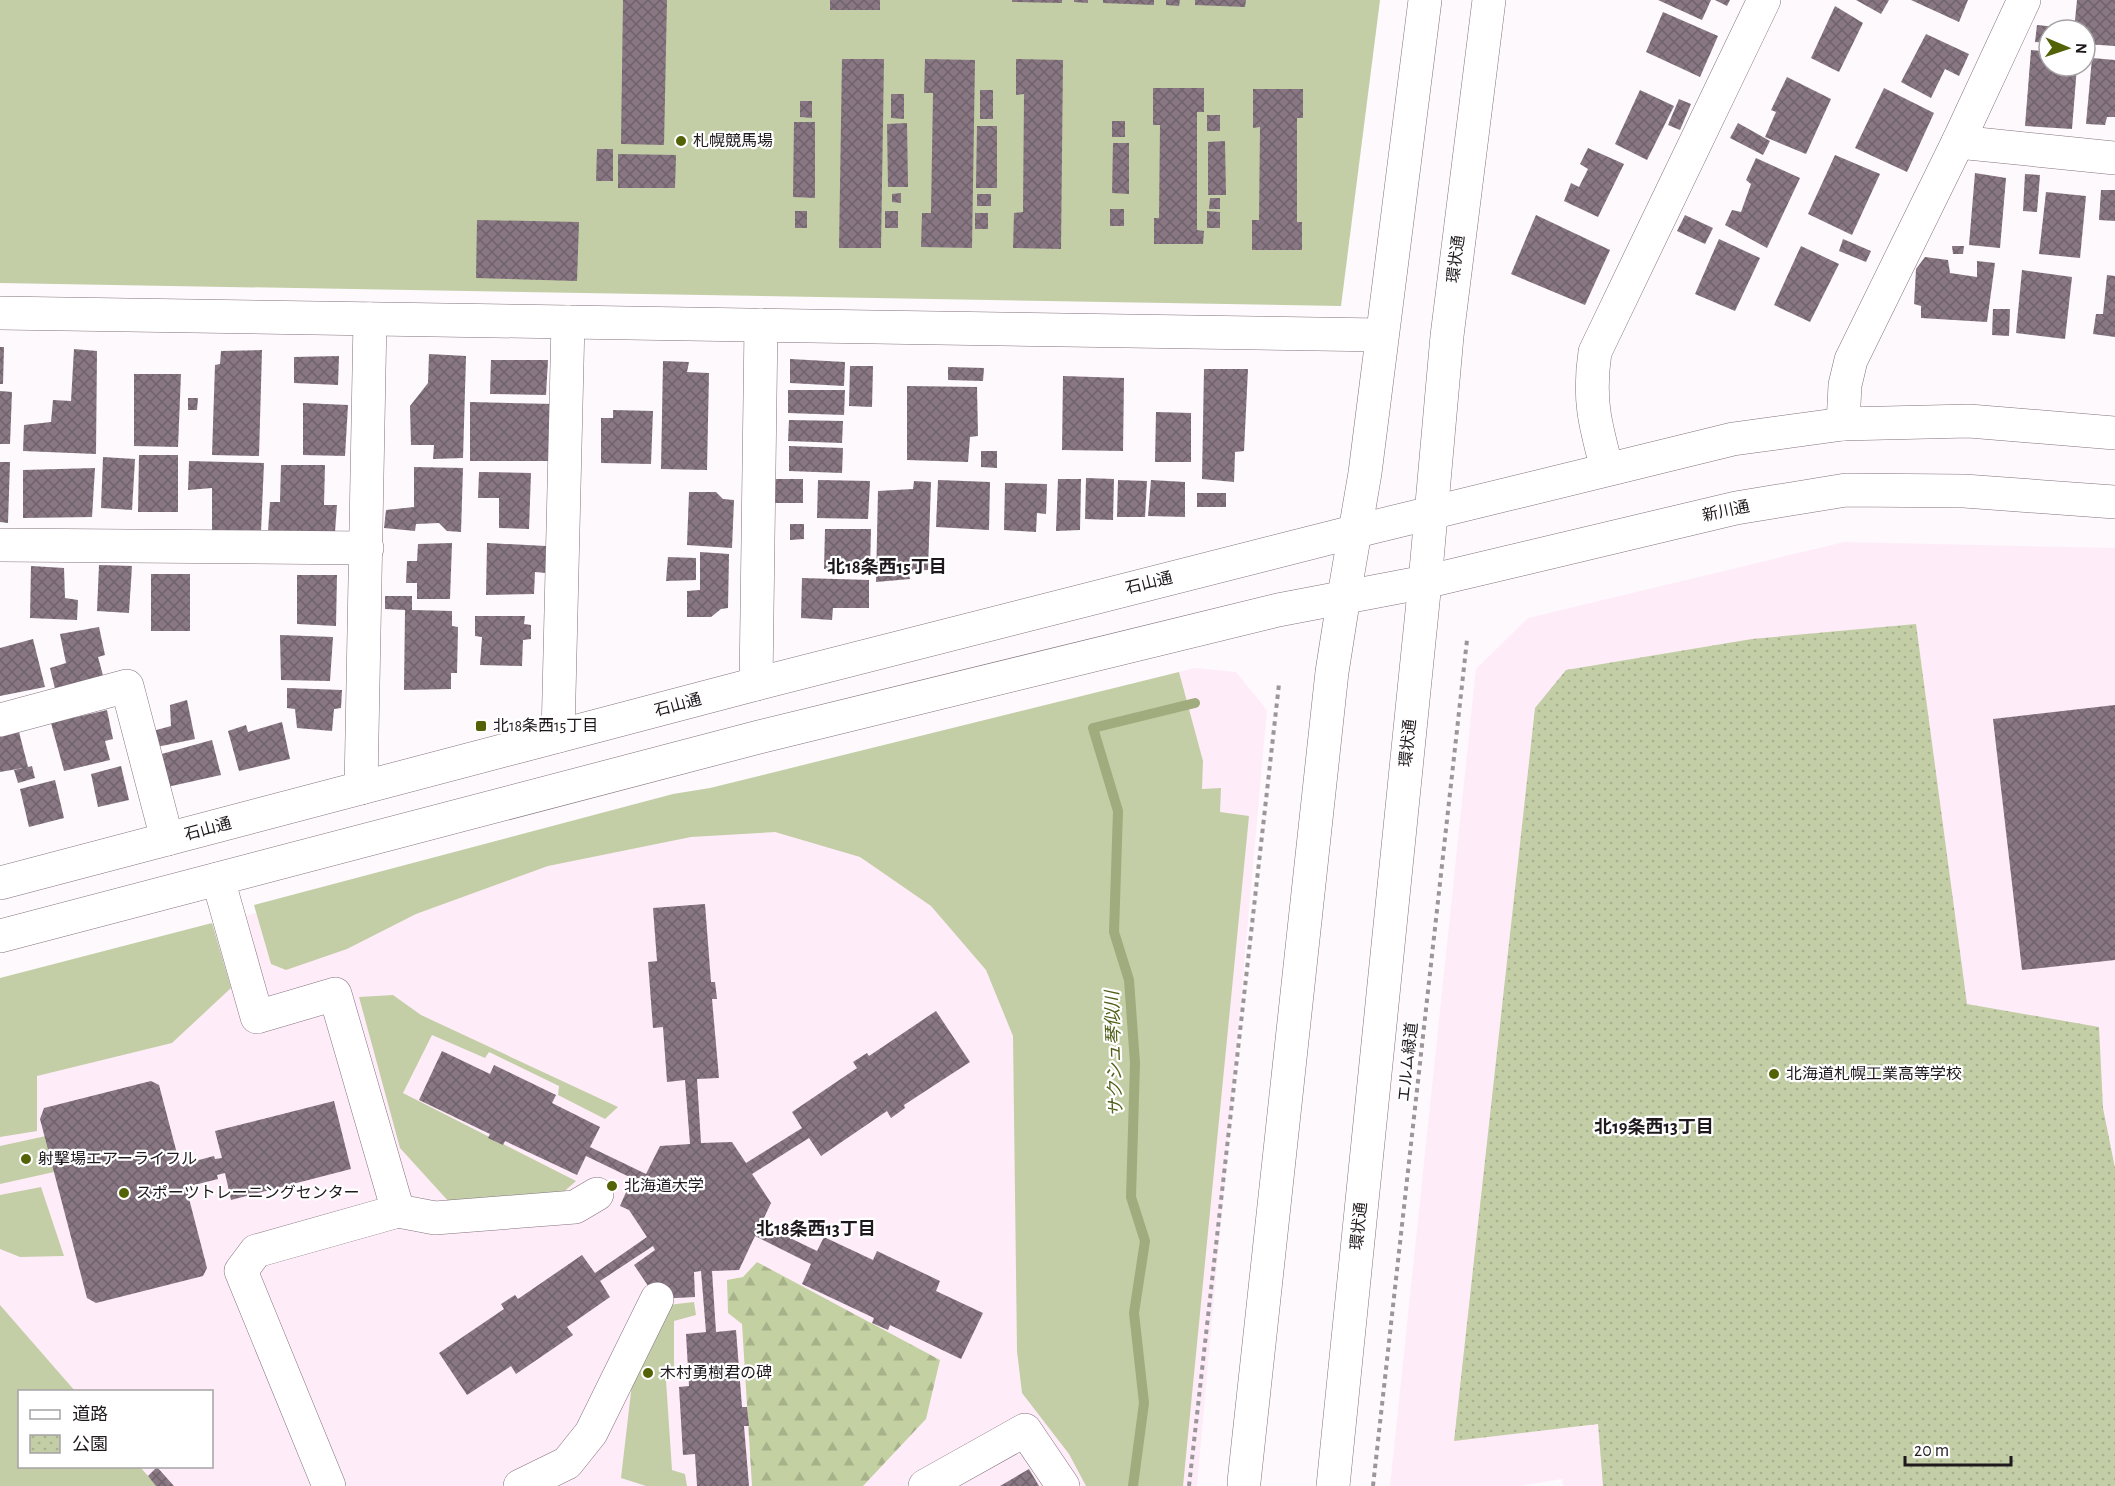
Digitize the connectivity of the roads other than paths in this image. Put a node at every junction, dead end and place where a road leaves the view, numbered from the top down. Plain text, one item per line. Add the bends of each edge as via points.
1 (1425, 0) edge
2 (1489, 0) edge
3 (1764, 0) edge
4 (2024, 0) edge
5 (1958, 142) junction
6 (2115, 158) edge
7 (0, 313) edge
8 (370, 319) junction
9 (568, 322) junction
10 (761, 325) junction
11 (1381, 335) junction
12 (1843, 424) junction
13 (2115, 433) edge
14 (1607, 469) junction
15 (2115, 502) edge
16 (1431, 513) junction
17 (1357, 531) junction
18 (0, 544) edge
19 (367, 548) junction
20 (1425, 582) junction
21 (1344, 596) junction
22 (756, 684) junction
23 (0, 720) edge
24 (558, 736) junction
25 (361, 788) junction
26 (167, 839) junction
27 (218, 879) junction
28 (0, 883) edge
29 (0, 936) edge
30 (597, 1194) dead end
31 (398, 1211) junction
32 (657, 1299) dead end
33 (559, 1474) edge
34 (1244, 1482) dead end
35 (329, 1486) edge
36 (520, 1486) edge
37 (925, 1486) edge
38 (1063, 1486) edge
39 (1333, 1486) edge

1 - 11 street
2 - 16 street, 環状通 via 1447,336
3 - 14 street via 1595,352 1591,407
4 - 5 street
5 - 6 street
5 - 12 street via 1851,360
7 - 8 street
8 - 9 street
8 - 19 street
9 - 10 street
9 - 24 street
10 - 11 street
10 - 22 street
11 - 17 street
12 - 13 street via 1969,421
12 - 14 street via 1733,439
14 - 16 street
15 - 20 street, 新川通 via 1964,491 1846,490 1736,508
16 - 17 street
16 - 20 street, 環状通
17 - 21 street
17 - 22 street, 石山通
18 - 19 street
19 - 25 street
20 - 21 street, 新川通
20 - 39 street, 環状通
21 - 27 street via 759,737
21 - 34 street via 1332,672
22 - 24 street, 石山通
23 - 26 street via 127,686
24 - 25 street, 石山通
25 - 26 street, 石山通
26 - 28 street, 石山通
27 - 29 street
27 - 31 street via 258,1017 335,994
30 - 31 street via 575,1207 435,1218
31 - 35 street via 256,1251 241,1271
32 - 33 street via 591,1433
33 - 36 street
37 - 38 street via 1025,1430

